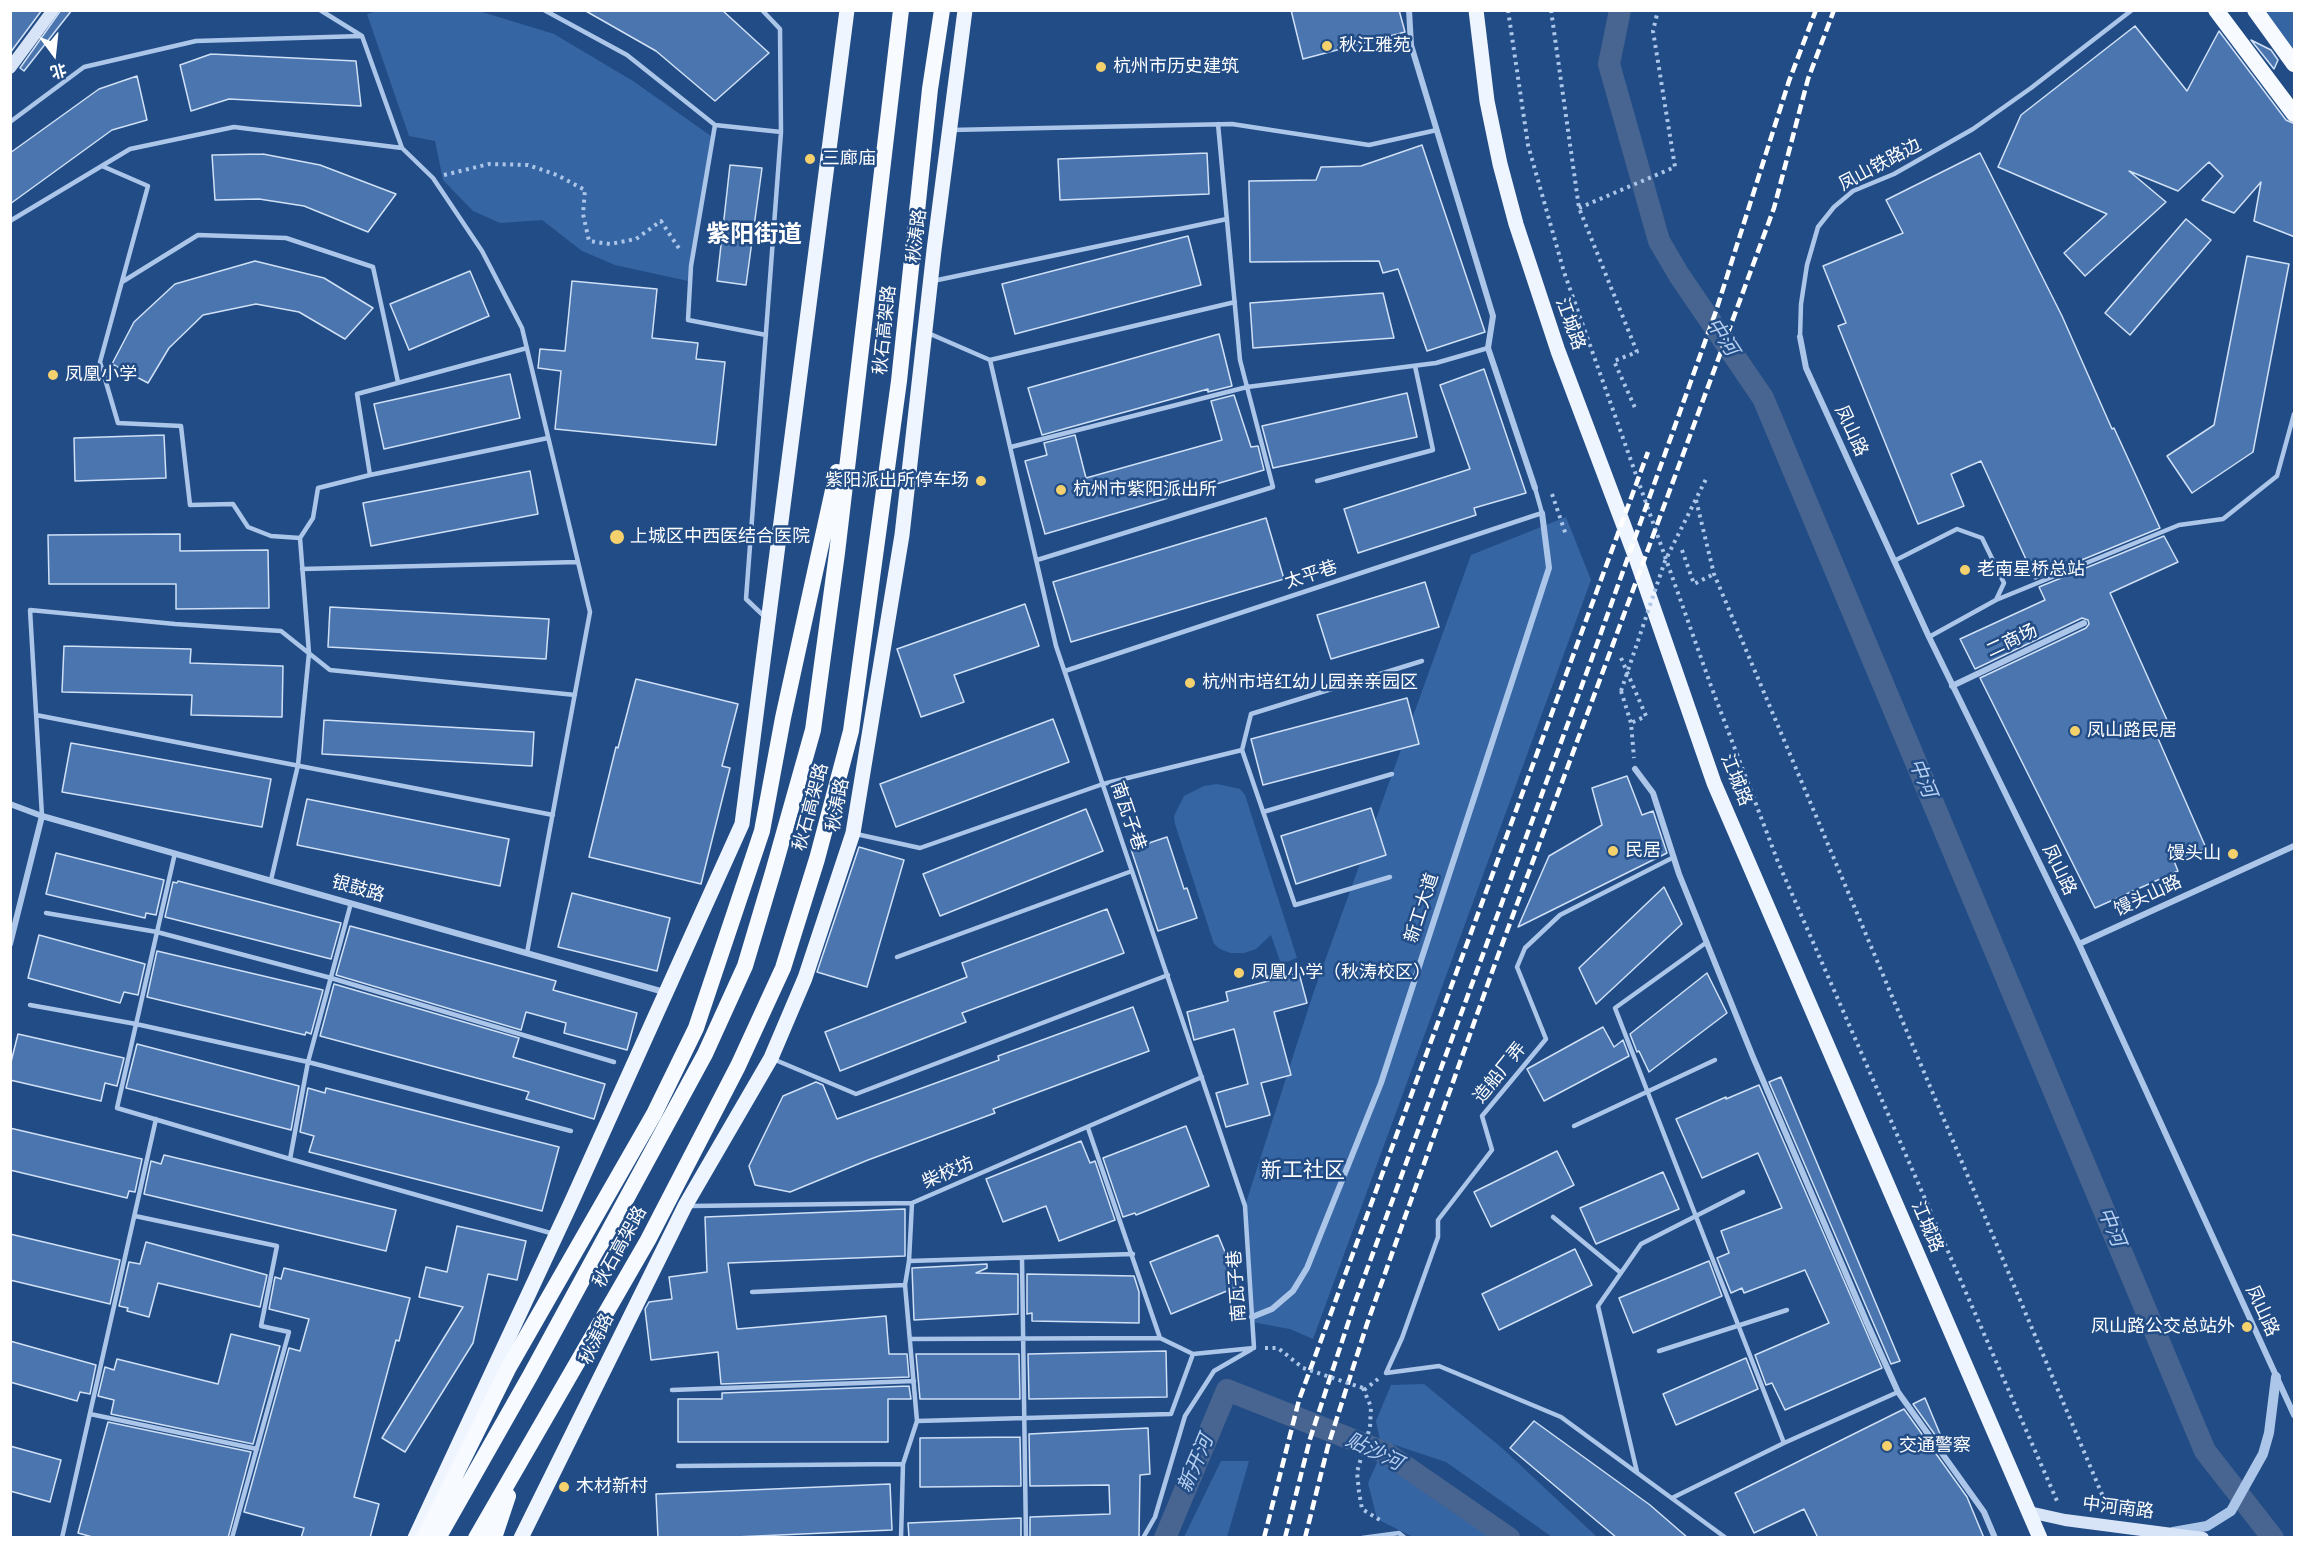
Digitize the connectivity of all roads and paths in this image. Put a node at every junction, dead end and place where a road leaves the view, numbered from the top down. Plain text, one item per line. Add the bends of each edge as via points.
1 (53, 10) edge
2 (320, 10) edge
3 (544, 10) edge
4 (762, 10) edge
5 (847, 10) edge
6 (901, 10) edge
7 (942, 10) edge
8 (952, 10) edge
9 (965, 10) edge
10 (1409, 10) edge
11 (1476, 10) edge
12 (1508, 10) edge
13 (1551, 10) edge
14 (1658, 10) edge
15 (2132, 10) edge
16 (2216, 10) edge
17 (2255, 10) edge
18 (362, 36) junction
19 (2295, 64) edge
20 (10, 68) edge
21 (930, 89) junction
22 (2295, 114) edge
23 (10, 122) edge
24 (1218, 124) junction
25 (715, 125) junction
26 (950, 130) junction
27 (1437, 130) junction
28 (781, 132) junction
29 (402, 148) junction
30 (102, 166) junction
31 (433, 178) junction
32 (1579, 208) junction
33 (1227, 219) junction
34 (10, 221) edge
35 (691, 266) junction
36 (931, 281) junction
37 (122, 282) junction
38 (1234, 302) junction
39 (925, 332) junction
40 (766, 335) junction
41 (1800, 337) joint
42 (526, 348) junction
43 (1488, 348) junction
44 (990, 360) junction
45 (1415, 366) junction
46 (398, 382) junction
47 (856, 383) junction
48 (1247, 387) junction
49 (1636, 410) dead end
50 (2295, 414) edge
51 (548, 438) junction
52 (1011, 447) junction
53 (370, 475) junction
54 (1706, 478) dead end
55 (1317, 481) dead end
56 (1535, 488) joint
57 (1696, 500) junction
58 (1542, 513) junction
59 (300, 538) junction
60 (1682, 550) dead end
61 (1036, 560) junction
62 (1894, 561) junction
63 (578, 562) junction
64 (302, 569) junction
65 (1714, 574) junction
66 (1996, 600) junction
67 (768, 620) junction
68 (2084, 623) dead end
69 (1929, 636) junction
70 (309, 653) junction
71 (1621, 658) dead end
72 (1422, 661) dead end
73 (1065, 671) junction
74 (1952, 686) junction
75 (574, 695) junction
76 (36, 715) junction
77 (1631, 723) junction
78 (1242, 750) junction
79 (298, 765) junction
80 (1635, 769) joint
81 (1392, 774) dead end
82 (1103, 784) junction
83 (10, 804) edge
84 (1263, 812) junction
85 (553, 815) junction
86 (42, 816) junction
87 (853, 833) junction
88 (2295, 846) edge
89 (175, 853) junction
90 (1674, 857) junction
91 (1132, 871) junction
92 (1390, 877) dead end
93 (271, 880) junction
94 (351, 903) junction
95 (46, 913) dead end
96 (157, 932) junction
97 (1707, 942) junction
98 (10, 944) edge
99 (2079, 944) junction
100 (527, 953) junction
101 (897, 957) dead end
102 (1167, 975) junction
103 (331, 978) junction
104 (666, 992) junction
105 (30, 1005) dead end
106 (136, 1024) junction
107 (771, 1058) junction
108 (1715, 1060) dead end
109 (308, 1062) junction
110 (614, 1062) dead end
111 (1202, 1077) junction
112 (1647, 1092) junction
113 (156, 1119) junction
114 (1575, 1126) dead end
115 (1088, 1128) junction
116 (571, 1131) dead end
117 (290, 1159) junction
118 (1743, 1192) dead end
119 (912, 1203) junction
120 (685, 1206) junction
121 (135, 1216) junction
122 (1553, 1217) dead end
123 (1696, 1217) junction
124 (557, 1234) junction
125 (1132, 1254) junction
126 (1022, 1259) junction
127 (909, 1261) junction
128 (1622, 1273) junction
129 (905, 1286) junction
130 (752, 1292) dead end
131 (1787, 1310) dead end
132 (1252, 1317) junction
133 (1738, 1326) junction
134 (1023, 1338) junction
135 (1160, 1338) junction
136 (910, 1339) junction
137 (1254, 1348) junction
138 (1659, 1351) dead end
139 (1192, 1354) junction
140 (2276, 1377) junction
141 (914, 1381) junction
142 (672, 1390) dead end
143 (1898, 1392) junction
144 (90, 1414) junction
145 (2295, 1415) edge
146 (1024, 1418) junction
147 (917, 1421) junction
148 (1784, 1443) junction
149 (257, 1449) junction
150 (521, 1459) junction
151 (903, 1464) junction
152 (678, 1466) dead end
153 (1637, 1472) junction
154 (1672, 1498) junction
155 (2029, 1512) junction
156 (2065, 1520) junction
157 (2115, 1525) junction
158 (1399, 1533) junction
159 (2168, 1533) junction
160 (62, 1538) edge
161 (232, 1538) edge
162 (415, 1538) edge
163 (424, 1538) edge
164 (438, 1538) edge
165 (476, 1538) edge
166 (494, 1538) edge
167 (521, 1538) edge
168 (901, 1538) edge
169 (1026, 1538) edge
170 (1143, 1538) edge
171 (1362, 1538) edge
172 (1406, 1538) edge
173 (1726, 1538) edge
174 (1995, 1538) edge
175 (2040, 1538) edge
176 (2203, 1538) edge

1 - 20 main road
2 - 18 lane
3 - 25 lane via 627,55
4 - 28 lane via 780,29
5 - 67 main road
6 - 47 highway, 秋石高架路
7 - 21 highway, 秋石高架路
8 - 21 highway
9 - 26 main road, 秋涛路
10 - 27 street via 1411,45
11 - 155 main road, 江城路 via 1487,101 1516,224 1714,783
12 - 156 path via 1528,145 1564,272 1715,697 1778,862
13 - 32 path
14 - 32 path via 1653,31 1675,167
15 - 41 lane, 凤山铁路边 via 1973,129 1894,174 1853,192 1834,207 1818,227 1807,265
16 - 22 highway
17 - 19 highway
18 - 23 lane via 196,41 84,66
18 - 29 lane
21 - 150 highway, 秋石高架路 via 899,381 851,731 817,860 783,968 738,1066 648,1240
24 - 26 lane
24 - 27 lane via 1370,146
24 - 33 lane
25 - 28 lane
25 - 35 lane
26 - 36 main road, 秋涛路
27 - 43 street via 1493,316
28 - 40 lane
29 - 30 lane via 234,127 130,149
29 - 31 lane
30 - 34 lane
30 - 37 lane via 148,186
31 - 35 path via 489,164 528,165 585,190 589,241 610,244 636,238 661,221
31 - 42 lane via 482,251 522,328
32 - 49 path via 1637,352 1614,362
33 - 36 lane
33 - 38 lane
35 - 40 lane via 688,320
36 - 39 main road, 秋涛路
37 - 46 lane via 198,236 286,238 373,267
37 - 59 lane via 100,362 118,423 181,426 190,505 232,504 248,527 271,536
38 - 44 lane
38 - 48 lane
39 - 44 lane
39 - 87 main road, 秋涛路 via 902,535
40 - 67 lane via 746,599
41 - 62 street, 凤山路 via 1806,368
42 - 46 lane
42 - 51 lane
43 - 45 lane
43 - 56 street
44 - 52 lane, 南瓦子巷
45 - 48 lane
45 - 55 lane via 1433,450
46 - 53 lane via 357,394
47 - 163 highway via 762,831 696,1028 654,1114 509,1367
47 - 164 highway, 秋石高架路 via 813,730 745,966 705,1054
48 - 52 lane
48 - 61 lane via 1273,487
50 - 66 lane via 2277,476 2223,519 2179,525
51 - 53 lane
51 - 63 lane
52 - 61 lane, 南瓦子巷
53 - 59 lane via 318,488 313,518
54 - 57 path, bridge
56 - 58 lane
57 - 65 path
57 - 77 path, bridge via 1665,561 1621,691
58 - 73 lane, 太平巷
58 - 132 street, 新工大道 via 1549,568 1381,1083 1307,1268 1293,1291 1272,1309
59 - 64 lane
60 - 65 path via 1694,584
61 - 73 lane, 南瓦子巷
62 - 66 lane via 1957,529 1982,538 2004,583
62 - 69 street, 凤山路
63 - 64 lane
63 - 75 lane via 590,612
64 - 70 lane
65 - 157 path
66 - 69 lane
67 - 104 main road via 742,824
68 - 74 street, 二商场
69 - 74 street, 凤山路
70 - 75 lane via 330,670
70 - 76 lane via 281,631 30,610
70 - 79 lane
71 - 77 path via 1646,717
72 - 78 lane via 1251,714
73 - 82 lane, 南瓦子巷
74 - 99 street, 凤山路
75 - 85 lane
76 - 79 lane
76 - 86 lane
77 - 80 path
78 - 82 lane
78 - 84 lane
79 - 85 lane
79 - 93 lane
80 - 90 street via 1653,793
81 - 84 lane
82 - 87 lane via 920,848
82 - 91 lane, 南瓦子巷
83 - 86 street, 银鼓路
84 - 92 lane via 1295,906
85 - 100 lane
86 - 89 street, 银鼓路
86 - 98 street
87 - 107 main road, 秋涛路 via 806,978
88 - 99 street, 馒头山路
89 - 93 street, 银鼓路
89 - 96 lane
90 - 97 street
90 - 153 lane, 造船厂弄 via 1560,915 1525,948 1517,967 1546,1039 1482,1116 1492,1150 1438,1220 1438,1237 1386,1373 1439,1366 1562,1417
91 - 101 lane
91 - 102 lane, 南瓦子巷
93 - 94 street, 银鼓路
94 - 100 street, 银鼓路
94 - 103 lane
95 - 96 lane
96 - 103 lane
96 - 106 lane
97 - 112 lane via 1615,1008
97 - 143 street
99 - 140 street, 凤山路
100 - 104 street, 银鼓路
102 - 107 lane via 856,1094
102 - 111 lane, 南瓦子巷
103 - 109 lane
103 - 110 lane
104 - 124 main road
105 - 106 lane
106 - 109 lane
106 - 113 lane via 117,1108
107 - 120 main road, 秋涛路
108 - 112 lane
109 - 116 lane
109 - 117 lane
111 - 115 lane, 柴校坊
111 - 132 lane, 南瓦子巷 via 1245,1206
112 - 114 lane
112 - 123 lane
113 - 117 lane
113 - 121 lane
115 - 119 lane, 柴校坊
115 - 125 lane
117 - 124 lane
118 - 123 lane
119 - 120 lane, 柴校坊
119 - 127 lane
120 - 167 main road, 秋涛路
121 - 144 lane
121 - 149 lane via 277,1246 261,1326 289,1332
122 - 128 lane
123 - 128 lane via 1641,1244
123 - 133 lane
124 - 162 main road
125 - 126 lane
125 - 135 lane
126 - 127 lane
126 - 134 lane
127 - 129 lane
128 - 153 lane via 1598,1306
129 - 130 lane
129 - 136 lane
131 - 133 lane
132 - 137 lane, 南瓦子巷
133 - 138 lane
133 - 148 lane
134 - 135 lane
134 - 136 lane
134 - 146 lane
135 - 139 lane
136 - 141 lane
137 - 139 lane
137 - 158 path, bridge via 1278,1348 1303,1368 1363,1388 1371,1407 1370,1427 1357,1472 1362,1509
137 - 170 lane via 1214,1371 1185,1416 1155,1517
139 - 146 lane via 1171,1414
140 - 145 street, 凤山路
140 - 159 street via 2270,1433 2263,1454 2230,1510 2207,1526
141 - 142 lane
141 - 147 lane
143 - 148 lane
143 - 174 street via 1984,1512
144 - 149 lane
144 - 160 lane
146 - 147 lane
146 - 169 lane
147 - 151 lane
148 - 154 lane
149 - 161 lane
150 - 165 highway, 秋石高架路
150 - 166 highway
151 - 152 lane
151 - 168 lane
153 - 154 lane
154 - 173 lane
155 - 156 main road, 中河南路
155 - 175 main road, 江城路
156 - 157 main road, 中河南路
157 - 159 main road, 中河南路
158 - 171 lane
158 - 172 lane
159 - 176 main road, 中河南路

